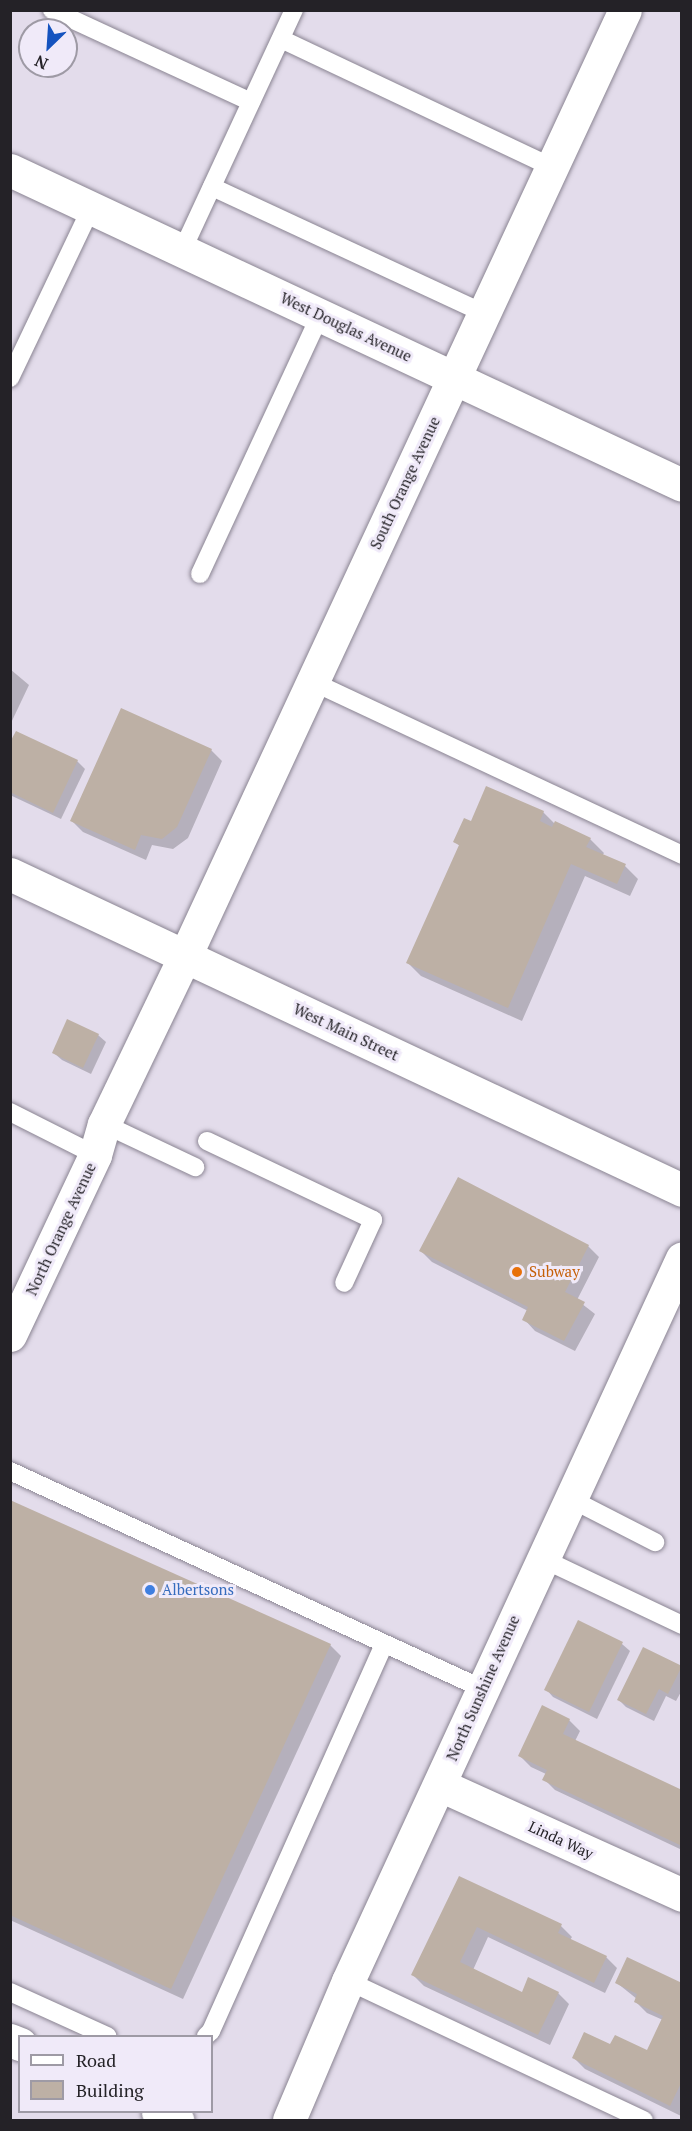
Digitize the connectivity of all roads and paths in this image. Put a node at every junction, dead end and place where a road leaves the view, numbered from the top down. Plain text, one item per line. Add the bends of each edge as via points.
1 (52, 10) edge
2 (294, 10) edge
3 (626, 10) edge
4 (281, 39) junction
5 (251, 102) junction
6 (552, 167) junction
7 (10, 170) edge
8 (212, 187) junction
9 (91, 208) junction
10 (182, 251) junction
11 (484, 313) junction
12 (320, 315) junction
13 (10, 378) edge
14 (454, 378) junction
15 (681, 485) edge
16 (200, 574) dead end
17 (313, 682) junction
18 (681, 855) edge
19 (10, 874) edge
20 (186, 956) junction
21 (10, 1112) edge
22 (104, 1124) junction
23 (207, 1141) dead end
24 (95, 1155) junction
25 (195, 1167) dead end
26 (681, 1190) edge
27 (681, 1258) edge
28 (344, 1283) dead end
29 (10, 1335) edge
30 (10, 1471) edge
31 (569, 1498) junction
32 (655, 1542) dead end
33 (541, 1558) junction
34 (681, 1625) edge
35 (384, 1644) junction
36 (483, 1689) junction
37 (440, 1785) junction
38 (681, 1895) edge
39 (348, 1981) junction
40 (10, 1992) edge
41 (103, 2035) edge
42 (208, 2035) edge
43 (160, 2113) edge
44 (177, 2121) edge
45 (290, 2121) edge
46 (644, 2121) edge

1 - 5 lane
2 - 4 lane
3 - 6 street, South Orange Avenue
4 - 5 lane
4 - 6 lane
5 - 8 lane
6 - 11 street, South Orange Avenue
7 - 9 street, West Douglas Avenue
8 - 10 lane
8 - 11 lane
9 - 10 street, West Douglas Avenue
9 - 13 lane
10 - 12 street, West Douglas Avenue
11 - 14 street, South Orange Avenue
12 - 14 street, West Douglas Avenue
12 - 16 lane
14 - 15 street, West Douglas Avenue
14 - 17 street, South Orange Avenue
17 - 18 lane
17 - 20 street, South Orange Avenue
19 - 20 street, West Main Street
20 - 22 street
20 - 26 street, West Main Street
21 - 24 lane
22 - 24 street, North Orange Avenue
22 - 25 lane
23 - 28 lane via 372,1220
24 - 29 street, North Orange Avenue
27 - 31 street, North Sunshine Avenue
30 - 35 lane
31 - 32 lane
31 - 33 street, North Sunshine Avenue
33 - 34 lane
33 - 36 street, North Sunshine Avenue
35 - 36 lane
35 - 42 lane
36 - 37 street, North Sunshine Avenue
37 - 38 street, Linda Way
37 - 39 street, North Sunshine Avenue
39 - 45 street, North Sunshine Avenue
39 - 46 lane
40 - 41 lane
43 - 44 street

